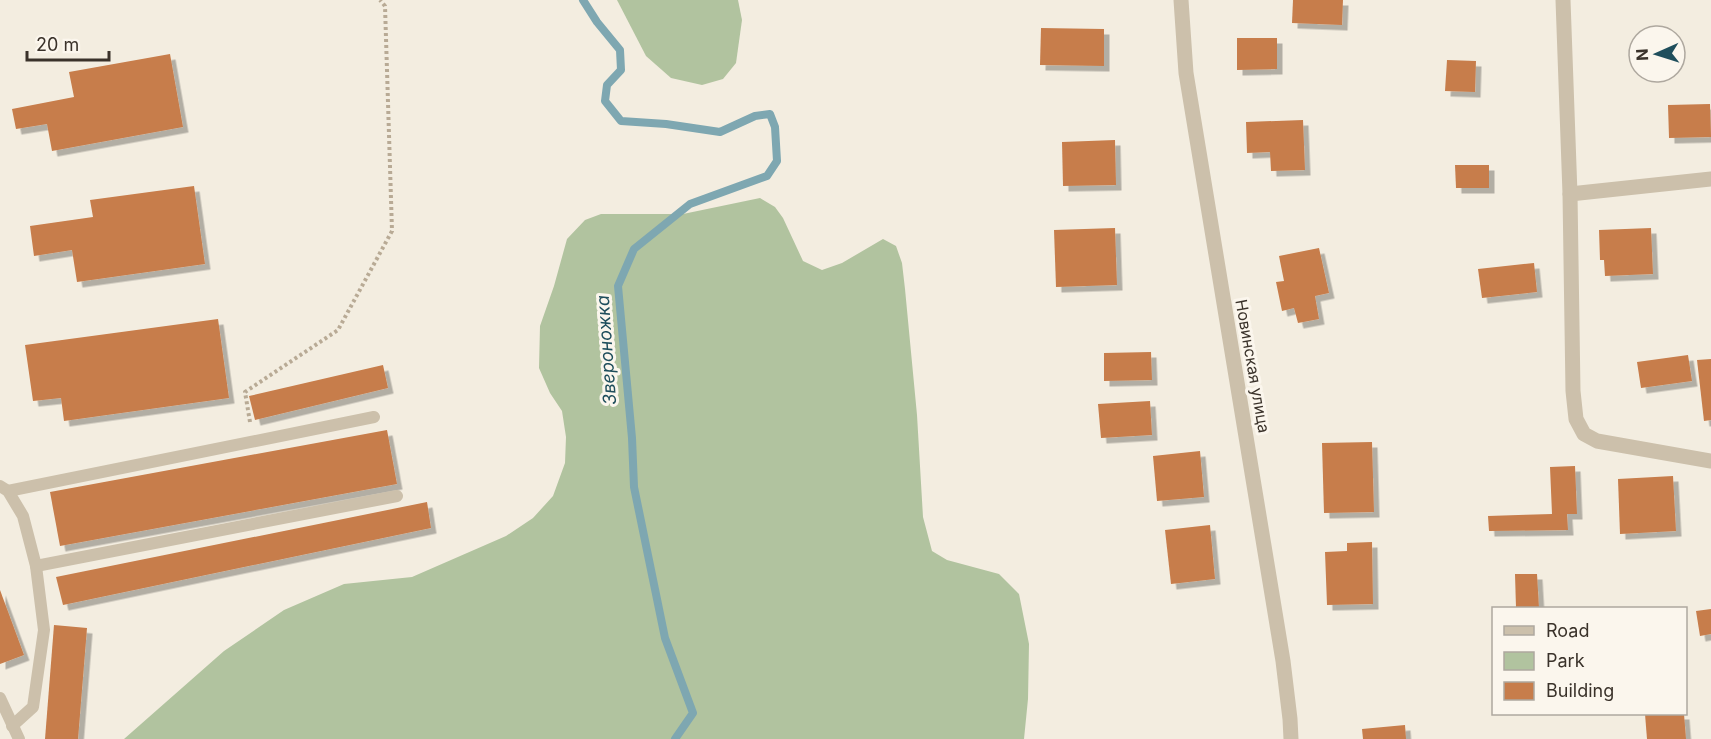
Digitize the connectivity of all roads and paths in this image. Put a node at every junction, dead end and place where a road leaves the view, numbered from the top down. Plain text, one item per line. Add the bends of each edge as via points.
1 (380, 0) edge
2 (1180, 0) edge
3 (1563, 0) edge
4 (1711, 179) edge
5 (1570, 194) junction
6 (374, 417) dead end
7 (254, 441) junction
8 (1711, 461) edge
9 (4, 488) edge
10 (397, 496) dead end
11 (36, 566) junction
12 (0, 698) edge
13 (12, 726) junction
14 (19, 739) edge
15 (1291, 739) edge

1 - 7 path via 385,6 392,231 338,330 245,392
2 - 15 street, Новинская улица via 1186,73 1284,661
3 - 5 street
4 - 5 street
5 - 8 street via 1576,419 1584,434 1597,441
6 - 7 lane
7 - 9 lane
9 - 11 lane via 23,516
10 - 11 lane
11 - 13 lane via 44,630 38,682 33,706
12 - 13 lane
13 - 14 lane

